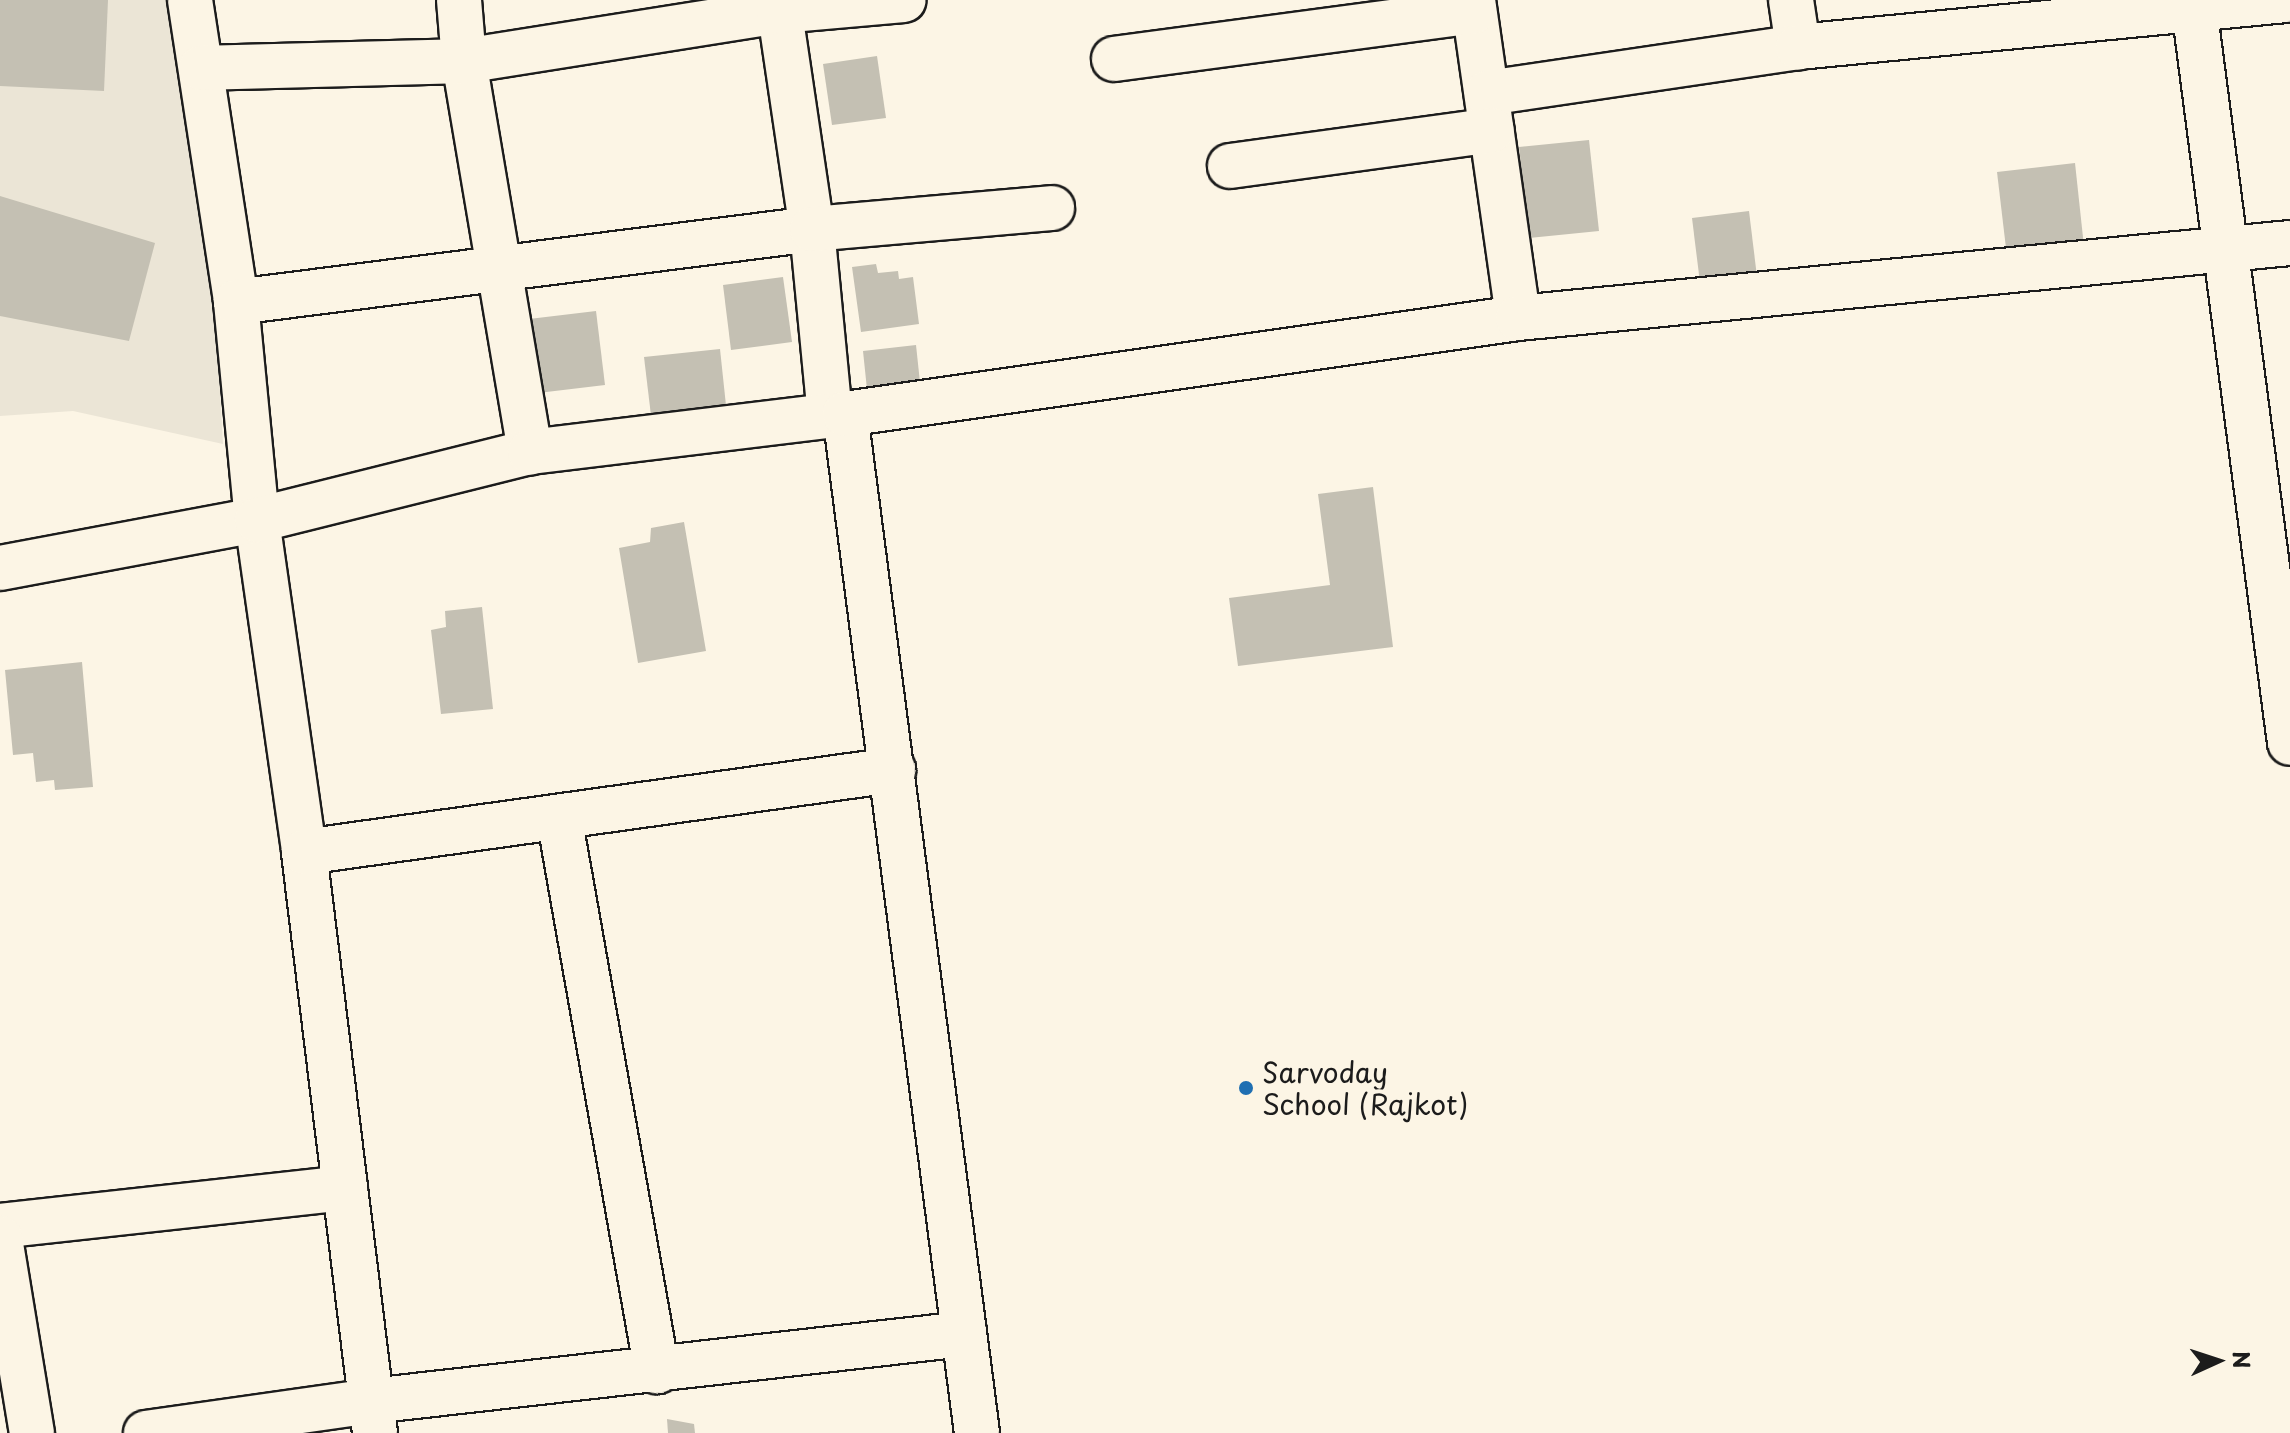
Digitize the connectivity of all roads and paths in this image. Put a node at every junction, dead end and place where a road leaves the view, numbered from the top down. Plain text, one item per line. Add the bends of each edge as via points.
1 (190, 0) edge
2 (459, 0) edge
3 (904, 0) edge
4 (1791, 0) edge
5 (2285, 0) edge
6 (2194, 3) edge
7 (778, 5) edge
8 (1474, 6) edge
9 (1798, 47) junction
10 (1114, 59) dead end
11 (464, 61) junction
12 (201, 68) junction
13 (1490, 112) junction
14 (1230, 166) dead end
15 (1052, 208) dead end
16 (812, 229) junction
17 (2290, 243) edge
18 (2226, 250) junction
19 (500, 267) junction
20 (236, 302) junction
21 (1518, 318) junction
22 (838, 414) junction
23 (530, 452) junction
24 (257, 520) junction
25 (0, 568) edge
26 (2290, 743) edge
27 (893, 770) junction
28 (559, 817) junction
29 (304, 852) junction
30 (345, 1188) junction
31 (0, 1226) edge
32 (0, 1238) edge
33 (964, 1334) junction
34 (657, 1371) junction
35 (373, 1417) edge
36 (32, 1433) edge
37 (146, 1433) edge
38 (977, 1433) edge

1 - 12 street
2 - 11 street
3 - 7 street
4 - 9 street
5 - 6 street
6 - 9 street
6 - 18 street
7 - 11 street
7 - 16 street
8 - 10 street
8 - 13 street
9 - 13 street
11 - 12 street
11 - 19 street
12 - 20 street
13 - 14 street
13 - 21 street
15 - 16 street
16 - 19 street
16 - 22 street
17 - 18 street
18 - 21 street
18 - 26 street
19 - 20 street
19 - 23 street
20 - 24 street
21 - 22 street
22 - 23 street
22 - 27 street
23 - 24 street
24 - 25 street
24 - 29 street
27 - 28 street
27 - 33 street
28 - 29 street
28 - 34 street
29 - 30 street
30 - 31 street
30 - 35 street
32 - 36 street
33 - 34 street
33 - 38 street
34 - 35 street
35 - 37 street

